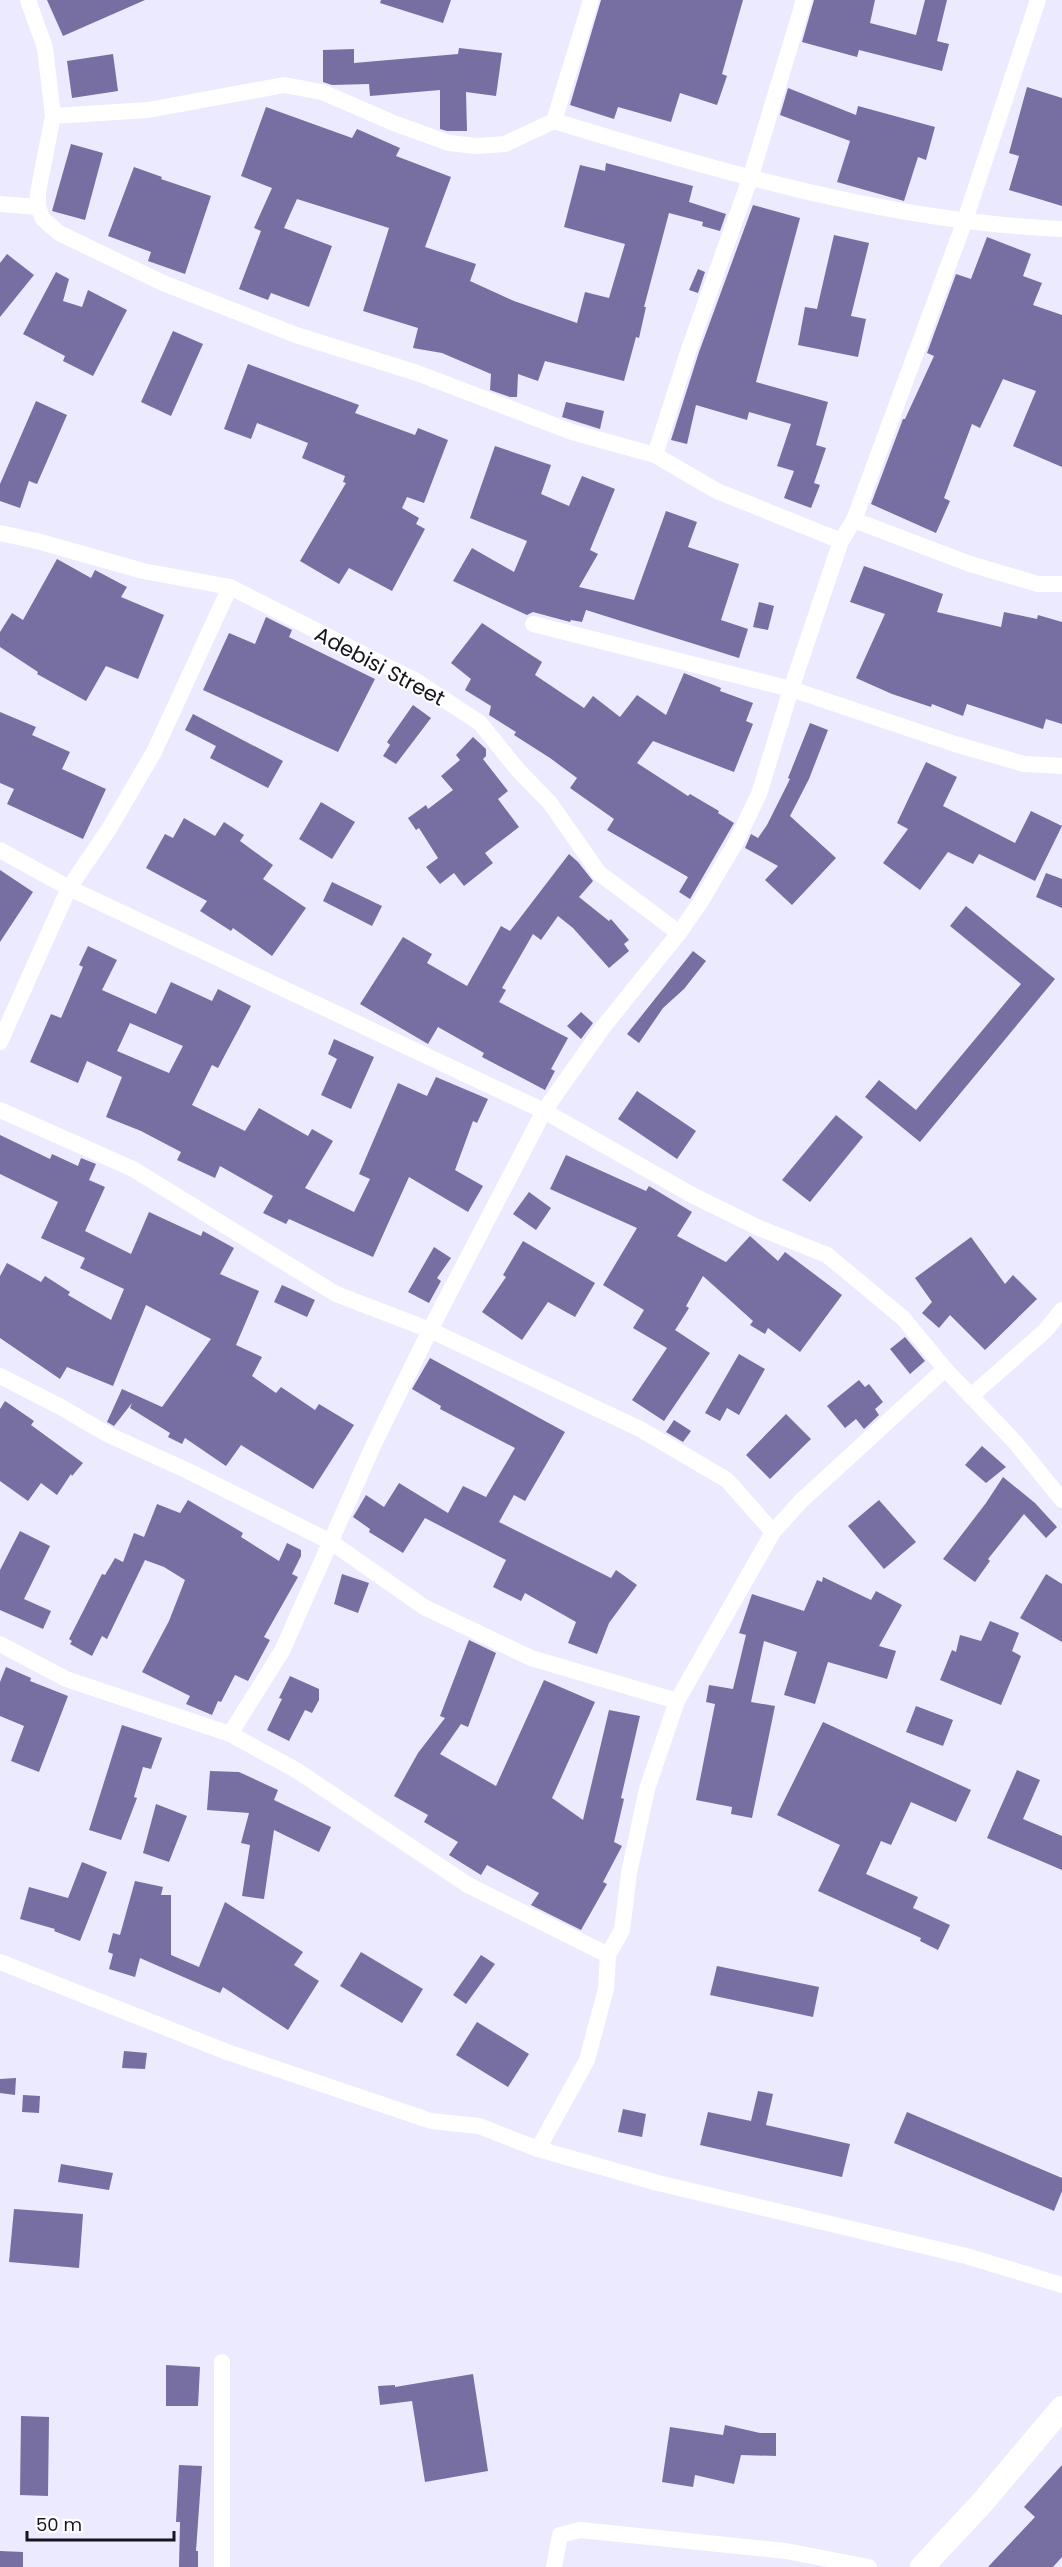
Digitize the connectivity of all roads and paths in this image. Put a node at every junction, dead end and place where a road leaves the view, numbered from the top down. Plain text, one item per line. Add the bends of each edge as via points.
1 (28, 0) edge
2 (591, 0) edge
3 (804, 0) edge
4 (1038, 0) edge
5 (53, 116) junction
6 (554, 121) junction
7 (750, 179) junction
8 (0, 204) edge
9 (38, 207) junction
10 (964, 223) junction
11 (1062, 229) edge
12 (656, 455) junction
13 (854, 520) junction
14 (0, 533) edge
15 (841, 541) junction
16 (1062, 584) edge
17 (230, 587) junction
18 (533, 624) dead end
19 (791, 689) junction
20 (1062, 766) edge
21 (0, 850) edge
22 (69, 888) junction
23 (679, 933) junction
24 (0, 1042) edge
25 (0, 1110) edge
26 (544, 1111) junction
27 (1062, 1310) edge
28 (429, 1330) junction
29 (945, 1369) junction
30 (0, 1376) edge
31 (971, 1396) junction
32 (1062, 1500) edge
33 (773, 1532) junction
34 (331, 1542) junction
35 (0, 1644) edge
36 (677, 1701) junction
37 (230, 1734) junction
38 (608, 1955) junction
39 (0, 1962) edge
40 (538, 2149) junction
41 (1062, 2285) edge
42 (222, 2362) dead end
43 (1062, 2408) edge
44 (222, 2567) edge
45 (554, 2567) edge
46 (869, 2567) edge
47 (922, 2567) edge

1 - 5 street via 45,48
2 - 6 street
3 - 7 street
4 - 10 street
5 - 6 street via 148,110 284,85 322,92 449,143 505,144
5 - 9 street
6 - 7 street
7 - 10 street
7 - 12 street via 689,348
8 - 9 street
9 - 12 street via 43,219 59,233 164,283 296,335 417,374 572,432
10 - 11 street
10 - 13 street
12 - 15 street via 717,491
13 - 15 street
13 - 16 street via 982,567 1038,584
14 - 17 street, Adebisi Street via 143,571
15 - 19 street
17 - 22 street via 154,752
17 - 23 street, Adebisi Street via 416,681 480,723 550,802 599,873
18 - 19 street
19 - 20 street via 1024,764
19 - 23 street via 759,794 736,842
21 - 22 street
22 - 24 street
22 - 26 street
23 - 26 street via 604,1026
25 - 28 street via 133,1169 336,1294
26 - 28 street
26 - 29 street via 692,1195 827,1255 903,1318
27 - 31 street via 1046,1331
28 - 33 street via 640,1429 727,1480
28 - 34 street
29 - 31 street
29 - 33 street via 801,1501
30 - 34 street via 109,1435
31 - 32 street
33 - 36 street
34 - 36 street via 424,1607 531,1658
34 - 37 street via 282,1651
35 - 37 street via 66,1679
36 - 38 street via 647,1789 628,1873 622,1930
37 - 38 street via 296,1770 468,1885
38 - 40 street via 606,1989 587,2060
39 - 40 street via 127,2014 316,2083 431,2121 479,2126
40 - 41 street via 658,2183 966,2256
42 - 44 street
43 - 47 street
45 - 46 street via 560,2535 580,2530 786,2551

